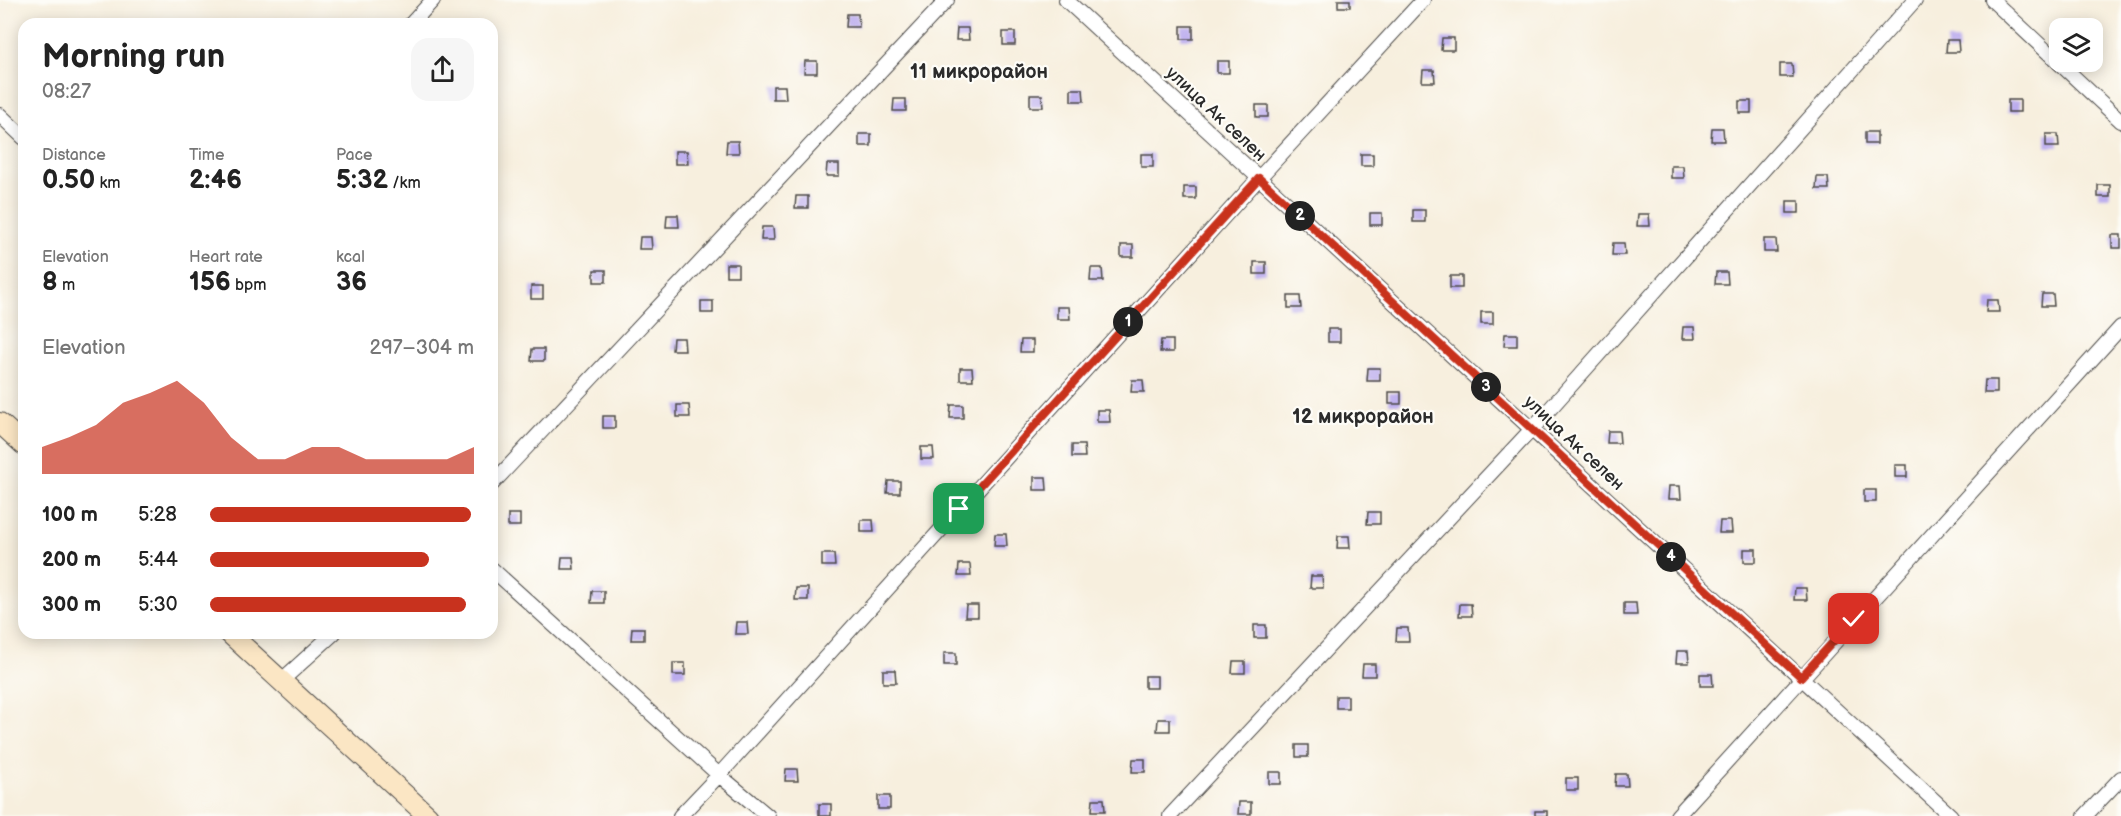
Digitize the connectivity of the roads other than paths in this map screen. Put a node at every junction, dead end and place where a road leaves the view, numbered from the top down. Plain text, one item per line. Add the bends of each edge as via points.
1 (433, 0) edge
2 (947, 0) edge
3 (1066, 0) edge
4 (1423, 0) edge
5 (1915, 0) edge
6 (1992, 0) edge
7 (416, 18) edge
8 (0, 116) edge
9 (2121, 121) edge
10 (18, 132) edge
11 (1259, 178) junction
12 (2121, 327) edge
13 (0, 423) edge
14 (1532, 429) junction
15 (18, 440) edge
16 (498, 478) edge
17 (498, 574) edge
18 (236, 639) edge
19 (327, 639) edge
20 (1801, 677) junction
21 (281, 681) junction
22 (719, 775) junction
23 (2121, 778) edge
24 (428, 816) edge
25 (680, 816) edge
26 (768, 816) edge
27 (1170, 816) edge
28 (1677, 816) edge
29 (1951, 816) edge
30 (2085, 816) edge

1 - 7 street
2 - 16 street
3 - 11 street, улица Ак селен
4 - 11 street
5 - 14 street
6 - 9 street
8 - 10 street
11 - 14 street, улица Ак селен
11 - 22 street
12 - 20 street
13 - 15 street
14 - 20 street, улица Ак селен
14 - 27 street
17 - 22 street
18 - 21 street
19 - 21 street
20 - 28 street
20 - 29 street, улица Ак селен
21 - 24 street
22 - 25 street
22 - 26 street
23 - 30 street

